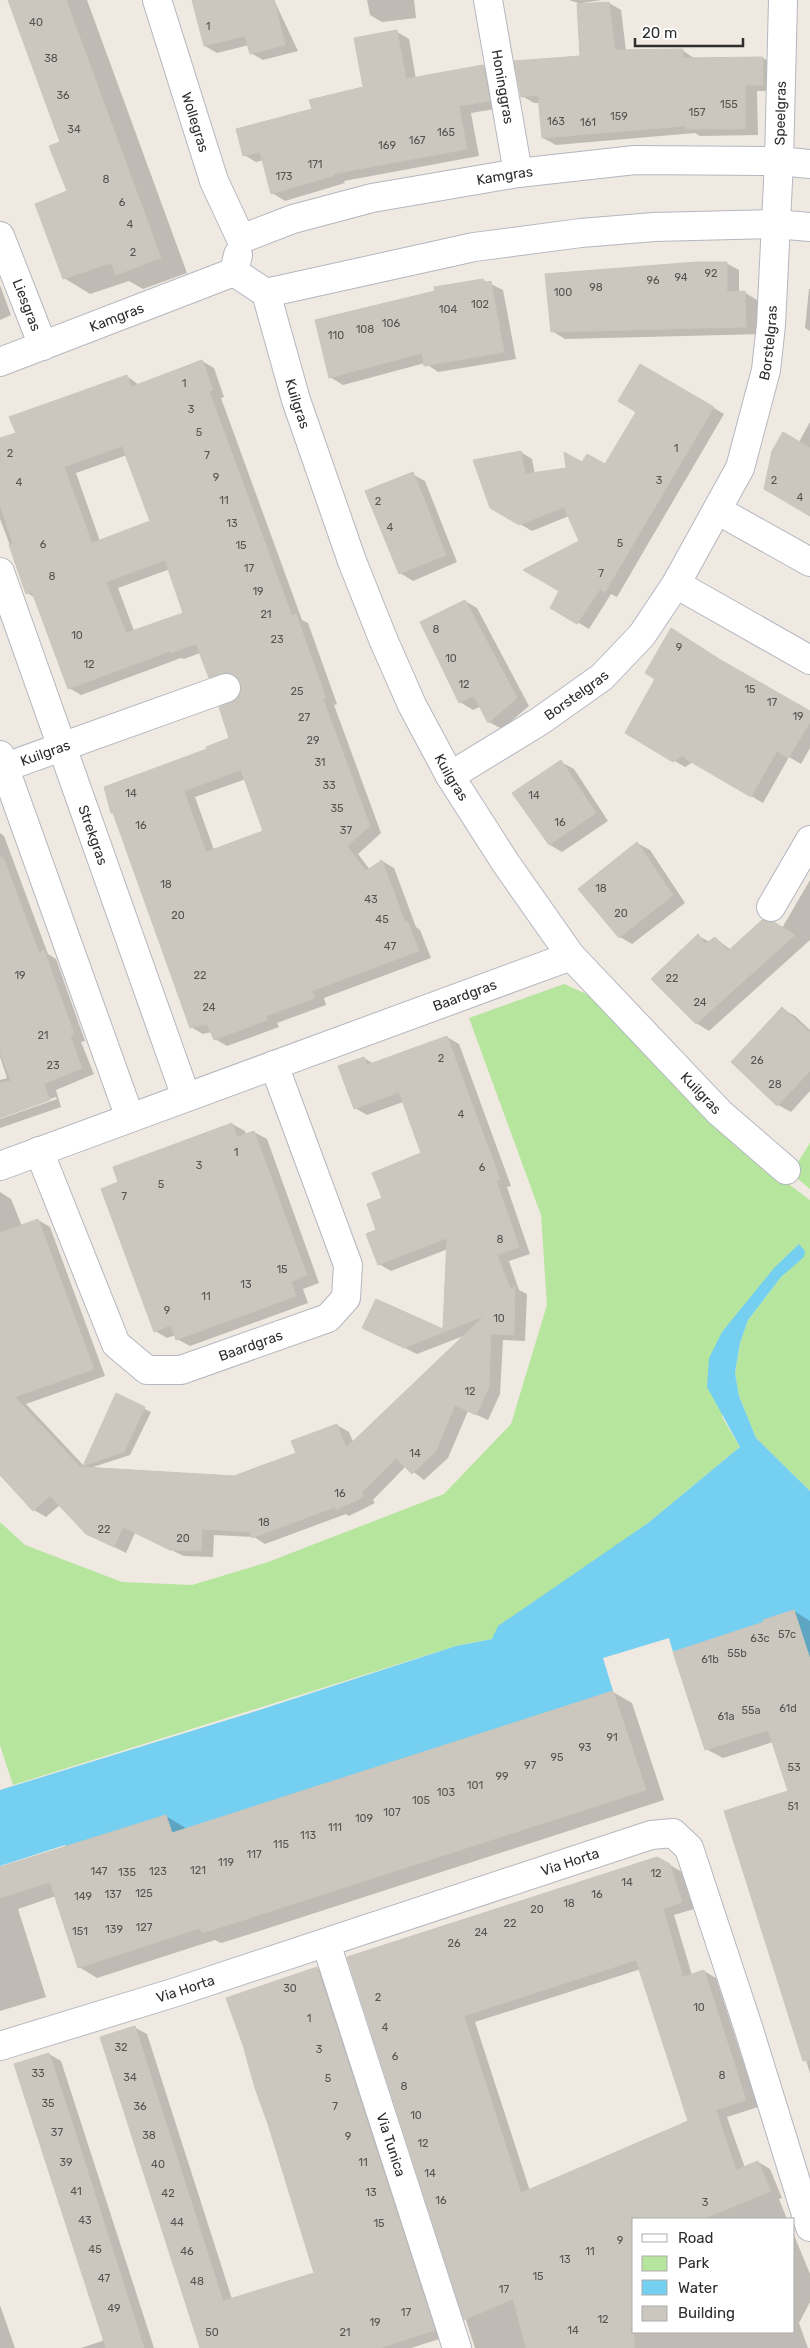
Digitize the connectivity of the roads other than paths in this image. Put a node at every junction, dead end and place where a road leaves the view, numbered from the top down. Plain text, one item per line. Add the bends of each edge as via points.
1 (157, 0) edge
2 (488, 0) edge
3 (783, 0) edge
4 (779, 161) junction
5 (810, 164) edge
6 (518, 173) junction
7 (775, 224) junction
8 (810, 228) edge
9 (0, 236) edge
10 (241, 239) junction
11 (234, 272) junction
12 (266, 293) junction
13 (43, 346) junction
14 (0, 362) edge
15 (716, 510) junction
16 (810, 562) edge
17 (0, 572) edge
18 (676, 584) junction
19 (810, 660) edge
20 (226, 688) dead end
21 (62, 747) junction
22 (2, 764) edge
23 (450, 776) junction
24 (810, 840) edge
25 (771, 907) dead end
26 (570, 956) junction
27 (274, 1065) junction
28 (186, 1097) junction
29 (130, 1118) junction
30 (39, 1151) junction
31 (0, 1166) edge
32 (786, 1170) dead end
33 (326, 1943) junction
34 (0, 2046) edge
35 (810, 2226) edge
36 (457, 2348) edge

1 - 10 street, Wollegras via 214,181
2 - 6 street, Honinggras
3 - 4 street, Speelgras
4 - 5 street, Kamgras
4 - 6 street, Kamgras via 635,160
4 - 7 street, Speelgras
6 - 10 street, Kamgras via 372,198 293,219
7 - 8 street
7 - 12 street via 654,227 474,247
7 - 15 street, Borstelgras via 766,370 740,468
9 - 13 street, Liesgras
10 - 11 street
11 - 12 street
11 - 13 street, Kamgras
12 - 23 street, Kuilgras via 296,400 352,561 412,705
13 - 14 street, Kamgras
15 - 16 street
15 - 18 street, Borstelgras
17 - 21 street, Strekgras
18 - 19 street
18 - 23 street, Borstelgras via 642,635 602,677 540,721
20 - 21 street, Kuilgras
21 - 22 street, Kuilgras
21 - 28 street, Strekgras
22 - 29 street
23 - 26 street, Kuilgras
24 - 25 street
26 - 27 street, Baardgras
26 - 32 street, Kuilgras via 720,1113
27 - 28 street, Baardgras
27 - 30 street, Baardgras via 348,1265 346,1298 328,1318 181,1370 147,1370 116,1344
28 - 29 street, Baardgras
29 - 30 street, Baardgras
30 - 31 street, Baardgras
33 - 34 street, Via Horta
33 - 35 street, Via Horta via 651,1835 674,1833 689,1848
33 - 36 street, Via Tunica

